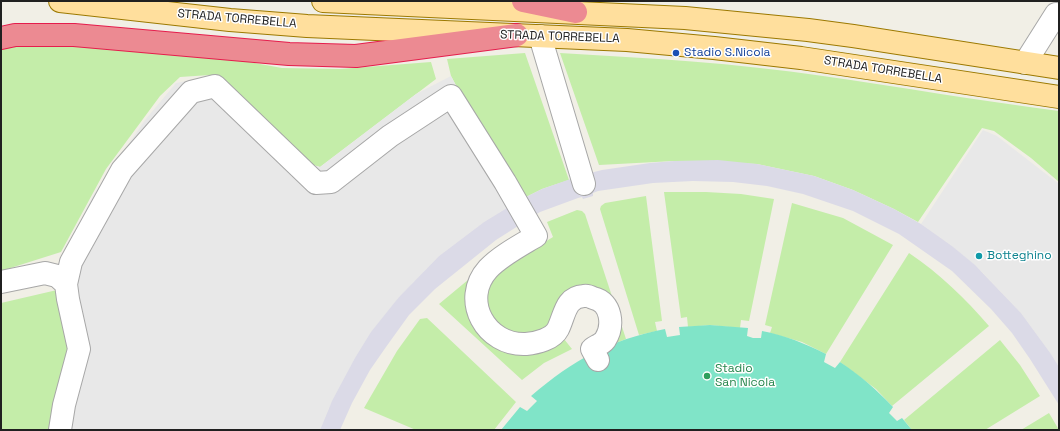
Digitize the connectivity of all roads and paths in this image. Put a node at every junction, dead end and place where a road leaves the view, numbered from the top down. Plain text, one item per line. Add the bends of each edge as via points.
1 (60, 1) edge
2 (323, 1) edge
3 (523, 1) edge
4 (584, 8) edge
5 (1056, 14) dead end
6 (517, 36) junction
7 (540, 36) junction
8 (1, 38) edge
9 (1025, 63) junction
10 (1059, 68) edge
11 (1059, 97) edge
12 (584, 184) dead end
13 (1, 282) edge
14 (66, 284) junction
15 (1, 295) edge
16 (598, 360) dead end
17 (60, 430) edge

1 - 6 main road, STRADA TORREBELLA via 307,26
2 - 4 main road, STRADA TORREBELLA via 407,6
3 - 4 highway
4 - 9 main road, STRADA TORREBELLA via 808,30
5 - 9 lane
6 - 7 main road, STRADA TORREBELLA
6 - 8 highway via 356,56 289,54 74,34 15,35
7 - 11 main road, STRADA TORREBELLA via 627,40 802,58
7 - 12 lane
9 - 10 main road, STRADA TORREBELLA
13 - 14 lane via 45,273 57,276
14 - 15 lane
14 - 16 lane via 71,262 122,170 191,92 215,86 316,183 331,182 390,136 451,96 536,236 488,269 481,281 476,293 477,311 488,331 508,342 527,344 546,340 558,330 566,306 574,299 585,296 597,299 607,307 611,323 604,342 592,349
14 - 17 lane via 79,349

